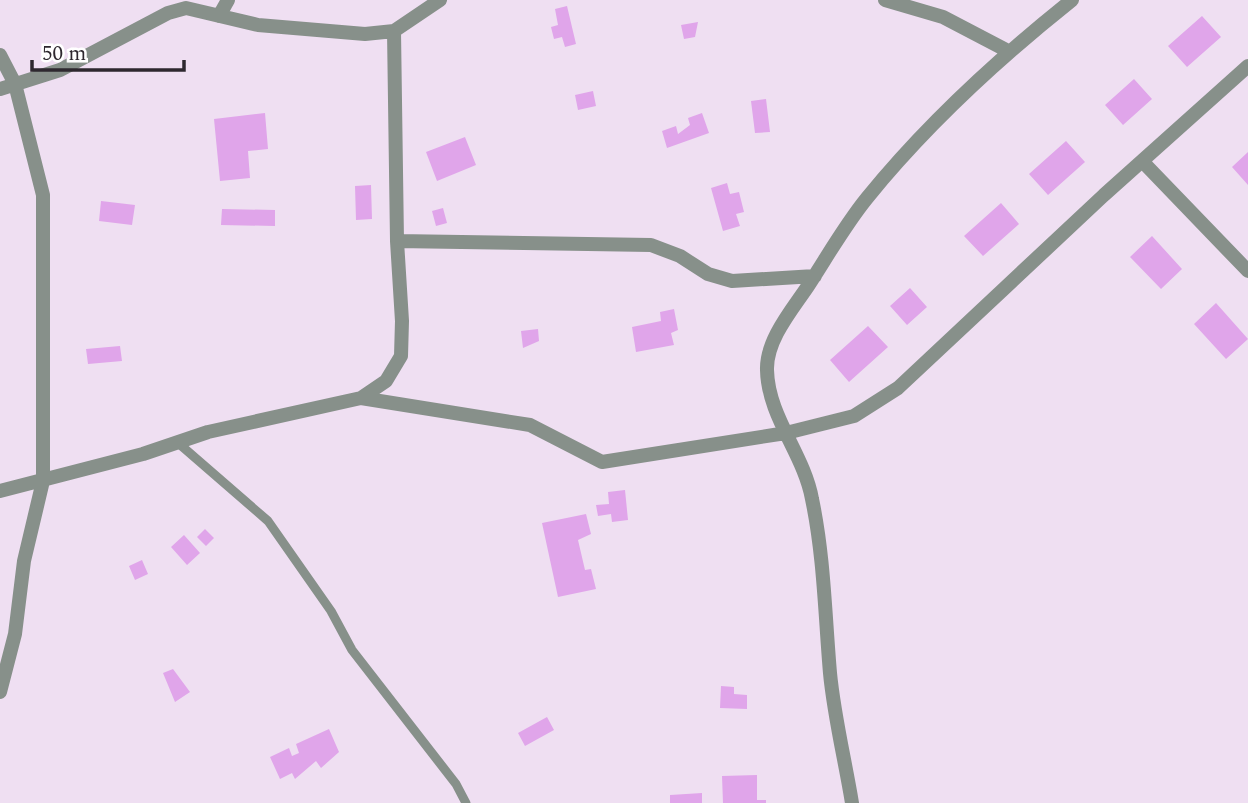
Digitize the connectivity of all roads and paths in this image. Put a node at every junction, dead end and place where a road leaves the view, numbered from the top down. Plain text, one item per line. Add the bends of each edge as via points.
1 (228, 0) edge
2 (440, 0) edge
3 (885, 0) edge
4 (1072, 0) edge
5 (219, 16) junction
6 (394, 31) junction
7 (1008, 51) junction
8 (0, 55) edge
9 (1248, 66) edge
10 (15, 84) junction
11 (0, 89) edge
12 (1142, 161) junction
13 (397, 241) junction
14 (1248, 271) edge
15 (815, 276) junction
16 (361, 398) junction
17 (786, 433) junction
18 (177, 442) junction
19 (43, 481) junction
20 (0, 491) edge
21 (0, 692) edge
22 (466, 803) edge
23 (852, 803) edge

1 - 5 street
2 - 6 street
3 - 7 street via 943,17
4 - 7 street
5 - 6 street via 271,26 365,34
5 - 10 street via 186,8 168,13 60,70
6 - 13 street
7 - 15 street via 866,199
8 - 10 street
9 - 12 street
10 - 11 street
10 - 19 street via 43,195
12 - 14 street
12 - 17 street via 898,388 854,416
13 - 15 street via 651,245 732,281
13 - 16 street via 401,356 386,381
15 - 17 street via 769,352 767,371 775,410
16 - 17 street via 530,425 602,462
16 - 18 street
17 - 23 street via 803,464 812,498 831,675
18 - 19 street
18 - 22 lane via 268,520 331,611 352,650
19 - 20 street
19 - 21 street

